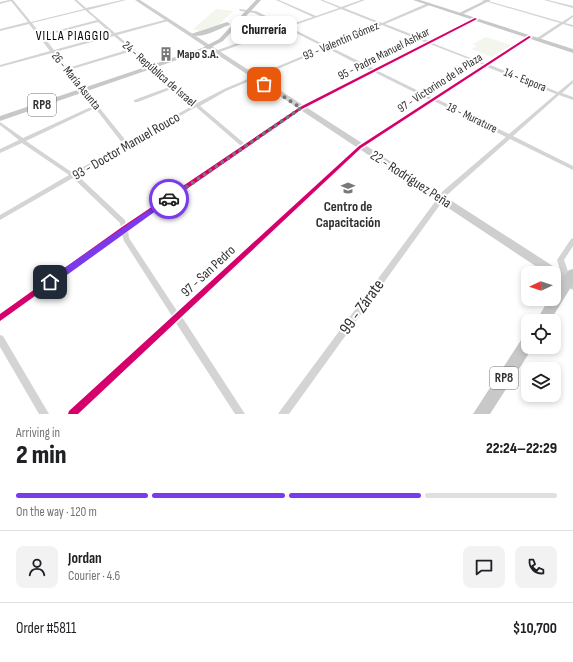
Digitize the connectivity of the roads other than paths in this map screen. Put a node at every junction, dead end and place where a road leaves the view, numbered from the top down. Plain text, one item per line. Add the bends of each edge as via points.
1 (12, 0) edge
2 (75, 0) edge
3 (124, 0) edge
4 (137, 0) edge
5 (142, 0) edge
6 (259, 0) edge
7 (277, 0) edge
8 (320, 0) edge
9 (364, 0) edge
10 (415, 0) edge
11 (486, 0) edge
12 (545, 0) edge
13 (0, 3) edge
14 (429, 4) junction
15 (573, 7) edge
16 (242, 8) joint
17 (342, 8) junction
18 (86, 9) junction
19 (249, 11) junction
20 (459, 14) junction
21 (573, 16) edge
22 (316, 17) junction
23 (167, 20) junction
24 (231, 20) junction
25 (476, 20) junction
26 (98, 21) junction
27 (29, 23) junction
28 (563, 23) junction
29 (382, 24) junction
30 (573, 26) edge
31 (286, 28) junction
32 (0, 30) edge
33 (113, 34) junction
34 (197, 34) junction
35 (40, 36) junction
36 (530, 37) junction
37 (538, 39) junction
38 (430, 42) junction
39 (209, 47) junction
40 (327, 47) junction
41 (131, 50) junction
42 (573, 51) edge
43 (53, 52) junction
44 (216, 52) junction
45 (486, 64) junction
46 (0, 66) edge
47 (152, 67) junction
48 (68, 69) junction
49 (374, 70) junction
50 (254, 78) junction
51 (573, 81) edge
52 (174, 87) junction
53 (84, 90) junction
54 (559, 93) junction
55 (433, 99) junction
56 (573, 99) edge
57 (136, 101) dead end
58 (96, 106) junction
59 (196, 106) junction
60 (301, 108) junction
61 (0, 119) edge
62 (0, 123) edge
63 (510, 137) junction
64 (23, 141) junction
65 (126, 144) junction
66 (245, 147) junction
67 (360, 147) junction
68 (0, 151) edge
69 (573, 168) edge
70 (74, 176) junction
71 (440, 199) junction
72 (0, 218) edge
73 (124, 229) junction
74 (573, 241) edge
75 (571, 280) edge
76 (547, 314) edge
77 (176, 317) junction
78 (0, 318) edge
79 (0, 339) edge
80 (521, 352) edge
81 (44, 414) edge
82 (72, 414) edge
83 (240, 414) edge
84 (283, 414) edge
85 (480, 414) edge

1 - 13 street
1 - 27 street, 26 - María Asunta
2 - 18 street, 24 - República de Israel
3 - 18 street
4 - 23 street, 22 - Rodríguez Peña
5 - 34 street, 22 - Rodríguez Peña
6 - 19 main road, RP8
7 - 22 street
8 - 17 street, 14 - Espora
9 - 17 street
10 - 14 main road
11 - 20 street
11 - 28 street
12 - 15 street
14 - 20 main road
14 - 29 street, 93 - Valentín Gómez
16 - 19 street, 18 - Murature
16 - 24 main road
17 - 22 street
17 - 29 street, 14 - Espora
18 - 26 street, 24 - República de Israel
18 - 27 street
19 - 31 street, 18 - Murature
19 - 39 main road, RP8 via 221,40
20 - 25 main road
21 - 28 street
22 - 31 street
23 - 33 street
23 - 39 street, 22 - Rodríguez Peña
24 - 34 main road
24 - 39 main road
25 - 36 main road
25 - 38 street, 95 - Padre Manuel Ashkar
26 - 33 street, 24 - República de Israel
26 - 35 street
27 - 32 street
27 - 35 street, 26 - María Asunta
28 - 30 street
28 - 37 street
29 - 38 street, 14 - Espora
29 - 40 street, 93 - Valentín Gómez
31 - 40 street, 18 - Murature
31 - 44 street
33 - 41 street, 24 - República de Israel
33 - 43 street
34 - 39 street, 22 - Rodríguez Peña
35 - 43 street, 26 - María Asunta
36 - 37 main road
36 - 45 street, 97 - Victorino de la Plaza
37 - 42 main road
38 - 45 street, 14 - Espora
38 - 49 street, 95 - Padre Manuel Ashkar
39 - 44 street, 22 - Rodríguez Peña
39 - 47 main road, RP8
40 - 49 street, 18 - Murature
40 - 50 street, 93 - Valentín Gómez
41 - 47 street, 24 - República de Israel
41 - 48 street
43 - 46 street
43 - 48 street, 26 - María Asunta
44 - 50 street, 22 - Rodríguez Peña
45 - 54 street, 14 - Espora
45 - 55 street, 97 - Victorino de la Plaza
47 - 52 street, 24 - República de Israel
47 - 53 main road, RP8
48 - 53 street, 26 - María Asunta
49 - 55 street, 18 - Murature
49 - 60 street, 95 - Padre Manuel Ashkar
50 - 59 street, 93 - Doctor Manuel Rouco
50 - 60 street, 22 - Rodríguez Peña
51 - 54 street, 99 - Zárate
52 - 57 street
52 - 59 street, 24 - República de Israel
53 - 58 street, 26 - María Asunta
53 - 61 main road, RP8
54 - 56 street, 14 - Espora
54 - 63 street, 99 - Zárate
55 - 63 street, 18 - Murature
55 - 67 street, 97 - Victorino de la Plaza
58 - 64 street
58 - 65 street, 26 - María Asunta
59 - 65 street, 93 - Doctor Manuel Rouco
59 - 66 street, 24 - República de Israel
60 - 66 street, 95 - Padre Manuel Ashkar
60 - 67 street, 22 - Rodríguez Peña
62 - 64 street
63 - 69 street, 18 - Murature
63 - 71 street, 99 - Zárate
64 - 68 street
64 - 70 street
65 - 70 street, 93 - Doctor Manuel Rouco
66 - 73 street, 95 - Padre Manuel Ashkar
67 - 71 street, 22 - Rodríguez Peña
67 - 77 street, 97 - San Pedro
70 - 72 street, 93 - Doctor Manuel Rouco
70 - 73 street via 123,222
71 - 75 street, 22 - Rodríguez Peña
71 - 84 street, 99 - Zárate
73 - 77 street via 126,239
73 - 78 street, 95 - Padre Manuel Ashkar
74 - 75 street via 560,260
75 - 76 main road
77 - 82 street, 97 - San Pedro
77 - 83 street
79 - 81 street
80 - 85 main road, RP8

